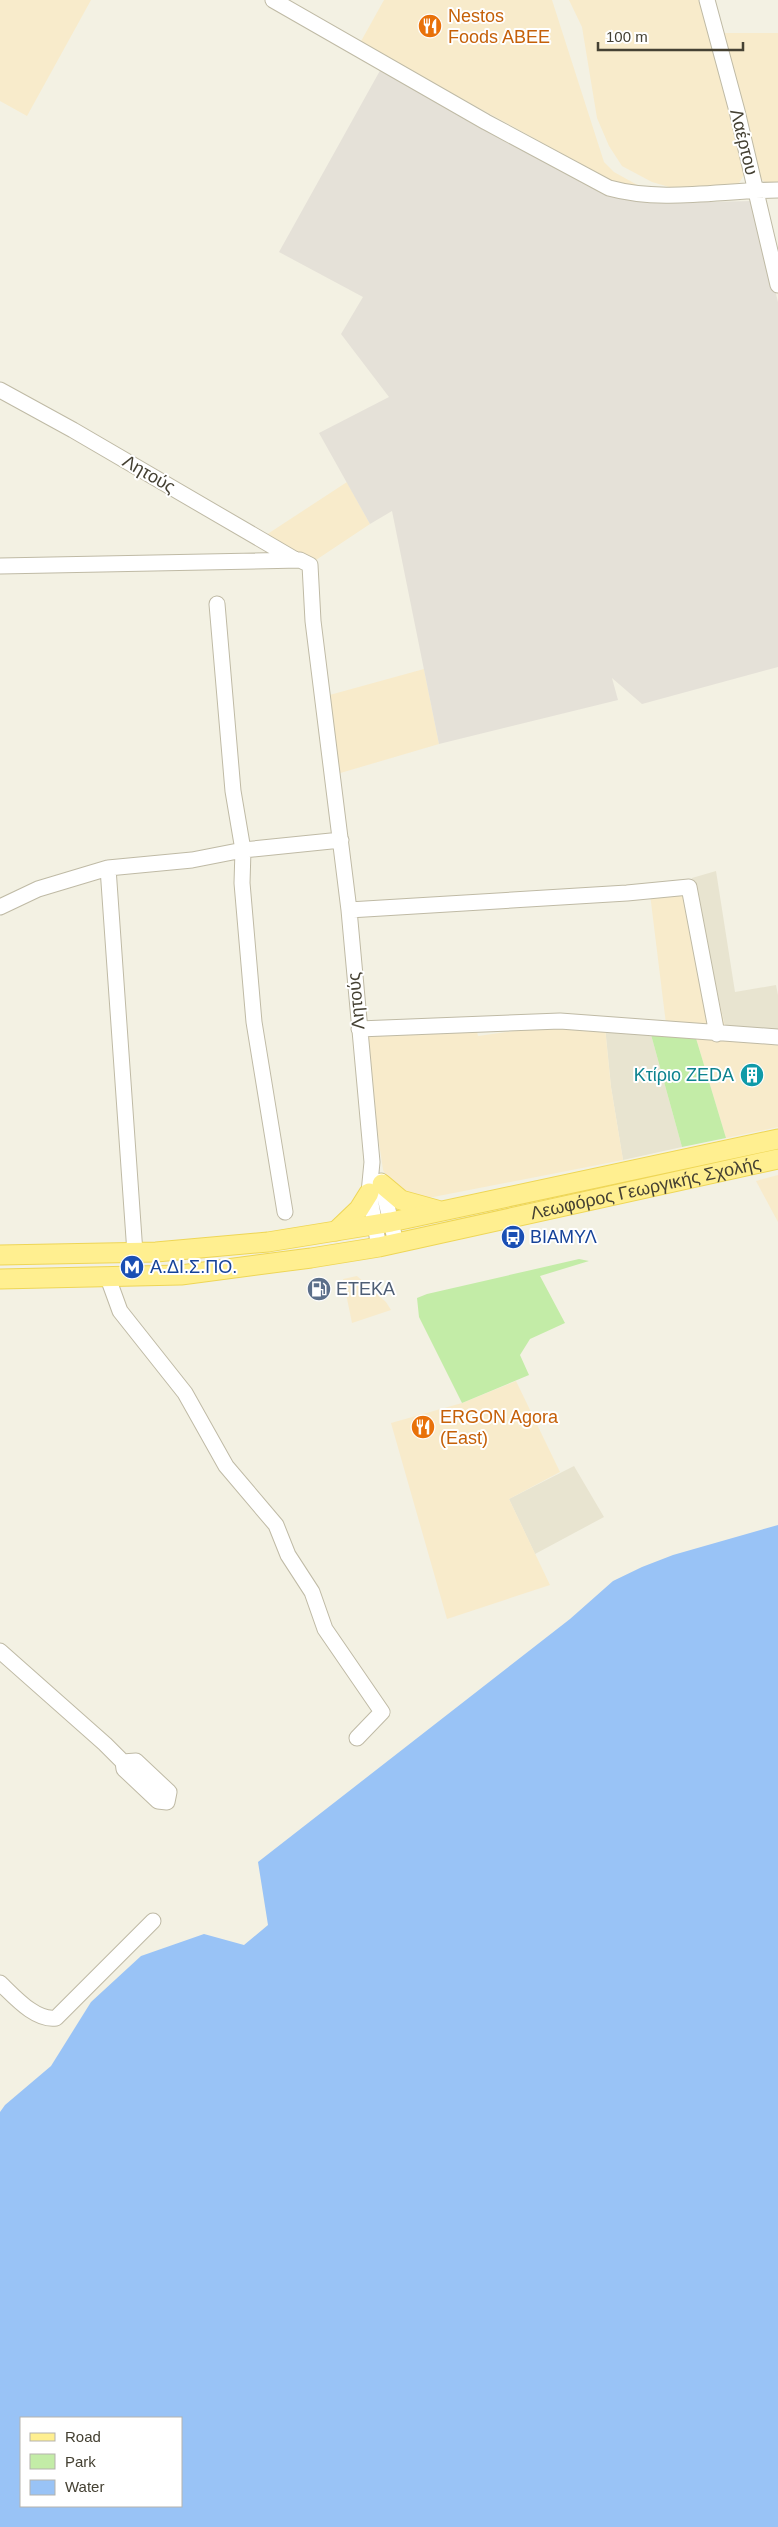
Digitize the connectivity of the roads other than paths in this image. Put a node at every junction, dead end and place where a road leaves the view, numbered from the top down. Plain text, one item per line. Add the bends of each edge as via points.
1 (274, 0) edge
2 (707, 0) edge
3 (755, 190) junction
4 (778, 190) edge
5 (778, 285) edge
6 (0, 390) edge
7 (298, 561) junction
8 (0, 566) edge
9 (217, 604) dead end
10 (341, 840) junction
11 (243, 850) junction
12 (108, 868) junction
13 (0, 907) edge
14 (349, 910) junction
15 (359, 1029) junction
16 (717, 1034) junction
17 (778, 1037) edge
18 (778, 1139) edge
19 (778, 1159) edge
20 (376, 1189) junction
21 (440, 1211) junction
22 (285, 1212) dead end
23 (383, 1223) junction
24 (336, 1231) junction
25 (387, 1245) junction
26 (135, 1253) junction
27 (0, 1255) edge
28 (108, 1278) junction
29 (0, 1279) edge
30 (0, 1651) edge
31 (357, 1738) dead end
32 (123, 1762) dead end
33 (152, 1921) dead end
34 (0, 1983) edge

1 - 3 street via 486,122 609,188 649,194
2 - 3 street, Λαέρτου
3 - 4 street
3 - 5 street, Λαέρτου
6 - 7 street, Λητούς
7 - 8 street
7 - 10 street, Λητούς via 306,561 310,565 313,621
9 - 11 street via 233,791
10 - 11 street
10 - 14 street, Λητούς
11 - 12 street via 192,860
11 - 22 street via 242,883 254,1022
12 - 13 street via 38,889
12 - 26 street
14 - 15 street, Λητούς
14 - 16 street via 627,894 689,887
15 - 16 street via 560,1021
15 - 20 street, Λητούς
16 - 17 street
18 - 21 main road, Λεωφόρος Γεωργικής Σχολής
19 - 25 main road, Λεωφόρος Γεωργικής Σχολής
20 - 21 main road
20 - 23 street, Λητούς
20 - 24 main road
21 - 23 main road, Λεωφόρος Γεωργικής Σχολής
23 - 24 main road, Λεωφόρος Γεωργικής Σχολής
23 - 25 street, Λητούς
24 - 26 main road via 218,1248
25 - 28 main road, Λεωφόρος Γεωργικής Σχολής via 208,1272
26 - 27 main road
28 - 29 main road, Λεωφόρος Γεωργικής Σχολής
28 - 31 street via 120,1311 186,1393 226,1466 276,1525 288,1555 312,1592 325,1629 382,1712
30 - 32 street
33 - 34 street via 56,2018 47,2019 38,2014

